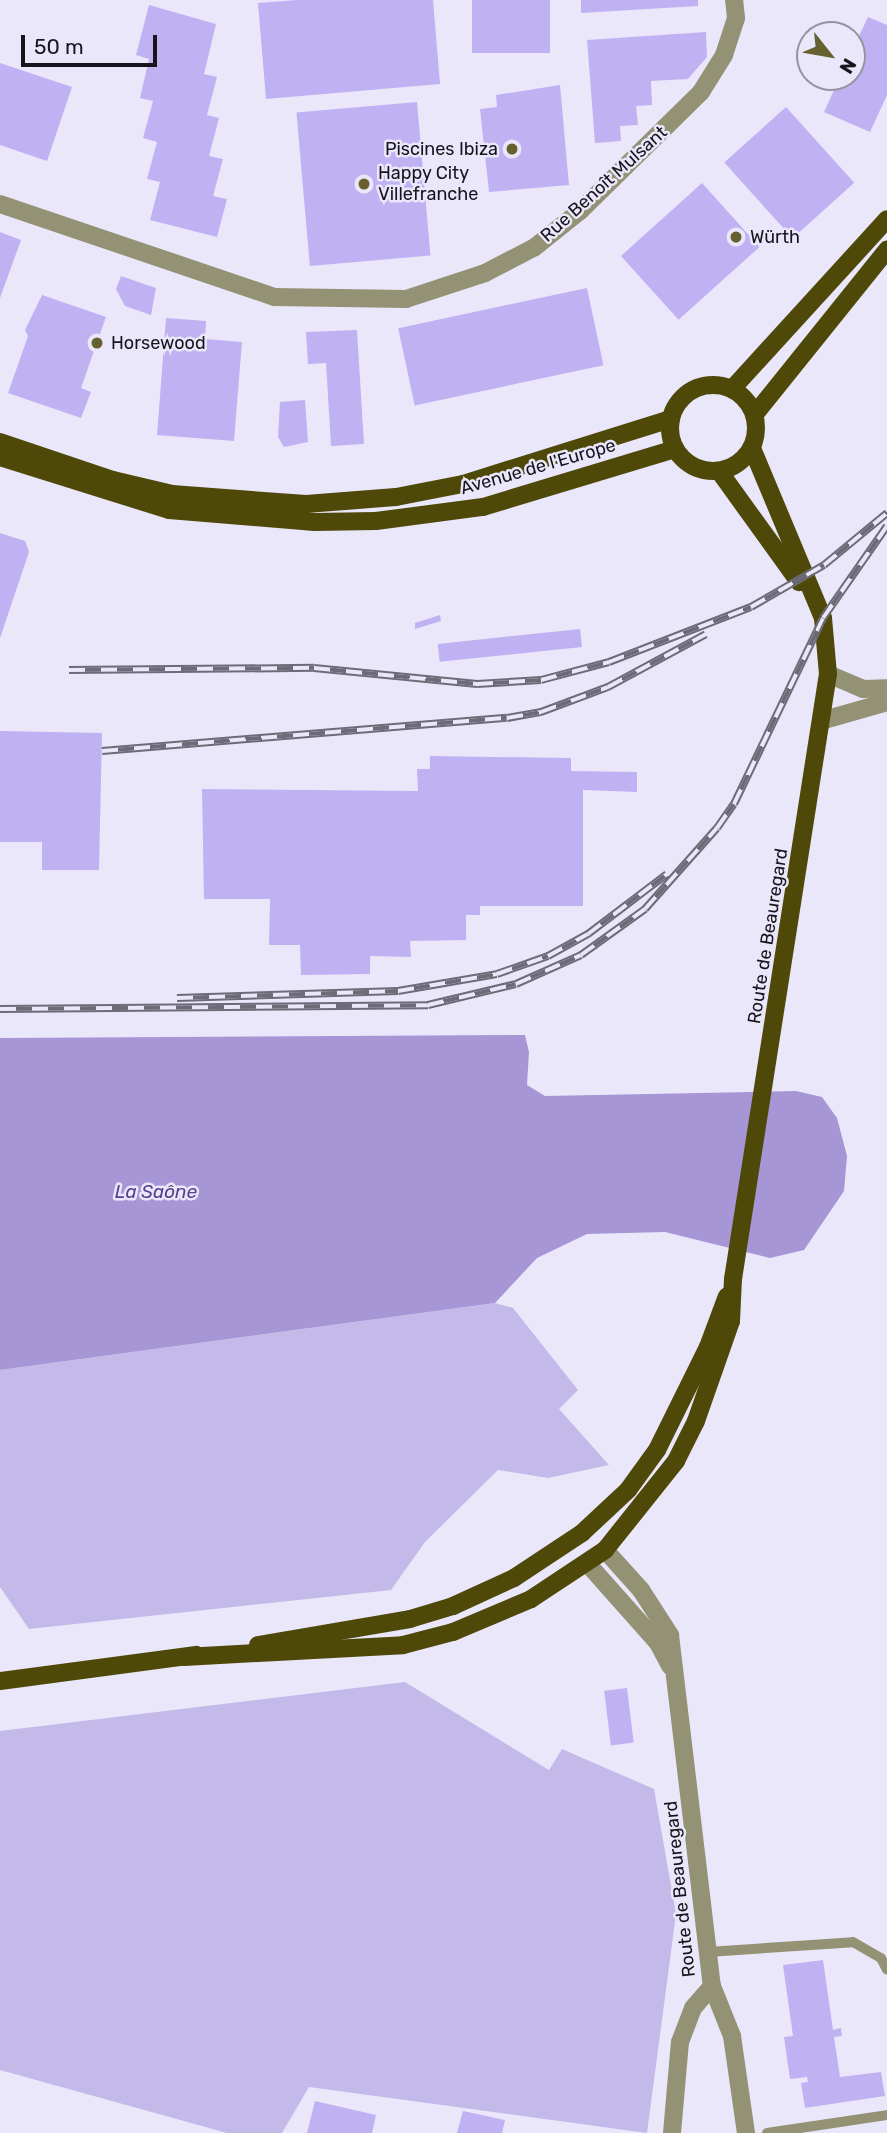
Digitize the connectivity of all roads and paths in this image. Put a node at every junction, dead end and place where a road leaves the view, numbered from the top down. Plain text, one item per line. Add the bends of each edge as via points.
1 (734, 0) edge
2 (0, 204) edge
3 (887, 219) edge
4 (887, 250) edge
5 (732, 389) junction
6 (755, 414) junction
7 (671, 419) junction
8 (0, 442) edge
9 (752, 448) junction
10 (675, 449) junction
11 (0, 457) edge
12 (719, 471) junction
13 (815, 601) junction
14 (828, 674) junction
15 (887, 688) edge
16 (887, 702) edge
17 (824, 720) junction
18 (733, 1279) junction
19 (582, 1534) junction
20 (605, 1550) junction
21 (587, 1563) junction
22 (184, 1657) junction
23 (676, 1679) junction
24 (0, 1681) edge
25 (708, 1952) junction
26 (887, 1970) edge
27 (712, 1986) junction
28 (887, 2115) edge
29 (672, 2133) edge
30 (746, 2133) edge
31 (767, 2133) edge

1 - 2 street, Rue Benoît Mulsant via 736,18 724,55 701,92 580,211 535,247 498,266 406,299 274,297
3 - 5 main road
4 - 6 main road
5 - 6 main road
5 - 7 main road via 707,385 694,389 683,397
6 - 9 main road
7 - 8 main road, Avenue de l'Europe via 463,484 396,497 306,505 172,494 113,480
7 - 10 main road
9 - 12 main road via 739,464
9 - 13 main road, Route de Beauregard
10 - 11 main road, Avenue de l'Europe via 483,507 388,519 315,522 169,510
10 - 12 main road via 694,467
12 - 13 main road, Route de Beauregard
13 - 14 main road, Route de Beauregard via 829,646
14 - 15 street via 863,689
14 - 17 main road, Route de Beauregard
16 - 17 street
17 - 18 main road, Route de Beauregard
18 - 19 main road, Route de Beauregard via 708,1347 657,1450 628,1490
18 - 20 main road, Route de Beauregard via 731,1321 696,1421 676,1461
19 - 20 main road
19 - 21 main road
19 - 22 main road, Route de Beauregard via 514,1578 429,1614
20 - 21 main road
20 - 23 street, Route de Beauregard via 641,1590 670,1635
21 - 22 main road via 531,1599 453,1632 403,1644
21 - 23 street, Route de Beauregard via 658,1643
22 - 24 main road
23 - 25 street, Route de Beauregard
25 - 26 lane via 853,1942 881,1958
25 - 27 street, Route de Beauregard
27 - 29 street via 693,2008 680,2042
27 - 30 street, Route de Beauregard via 732,2036
28 - 31 lane

